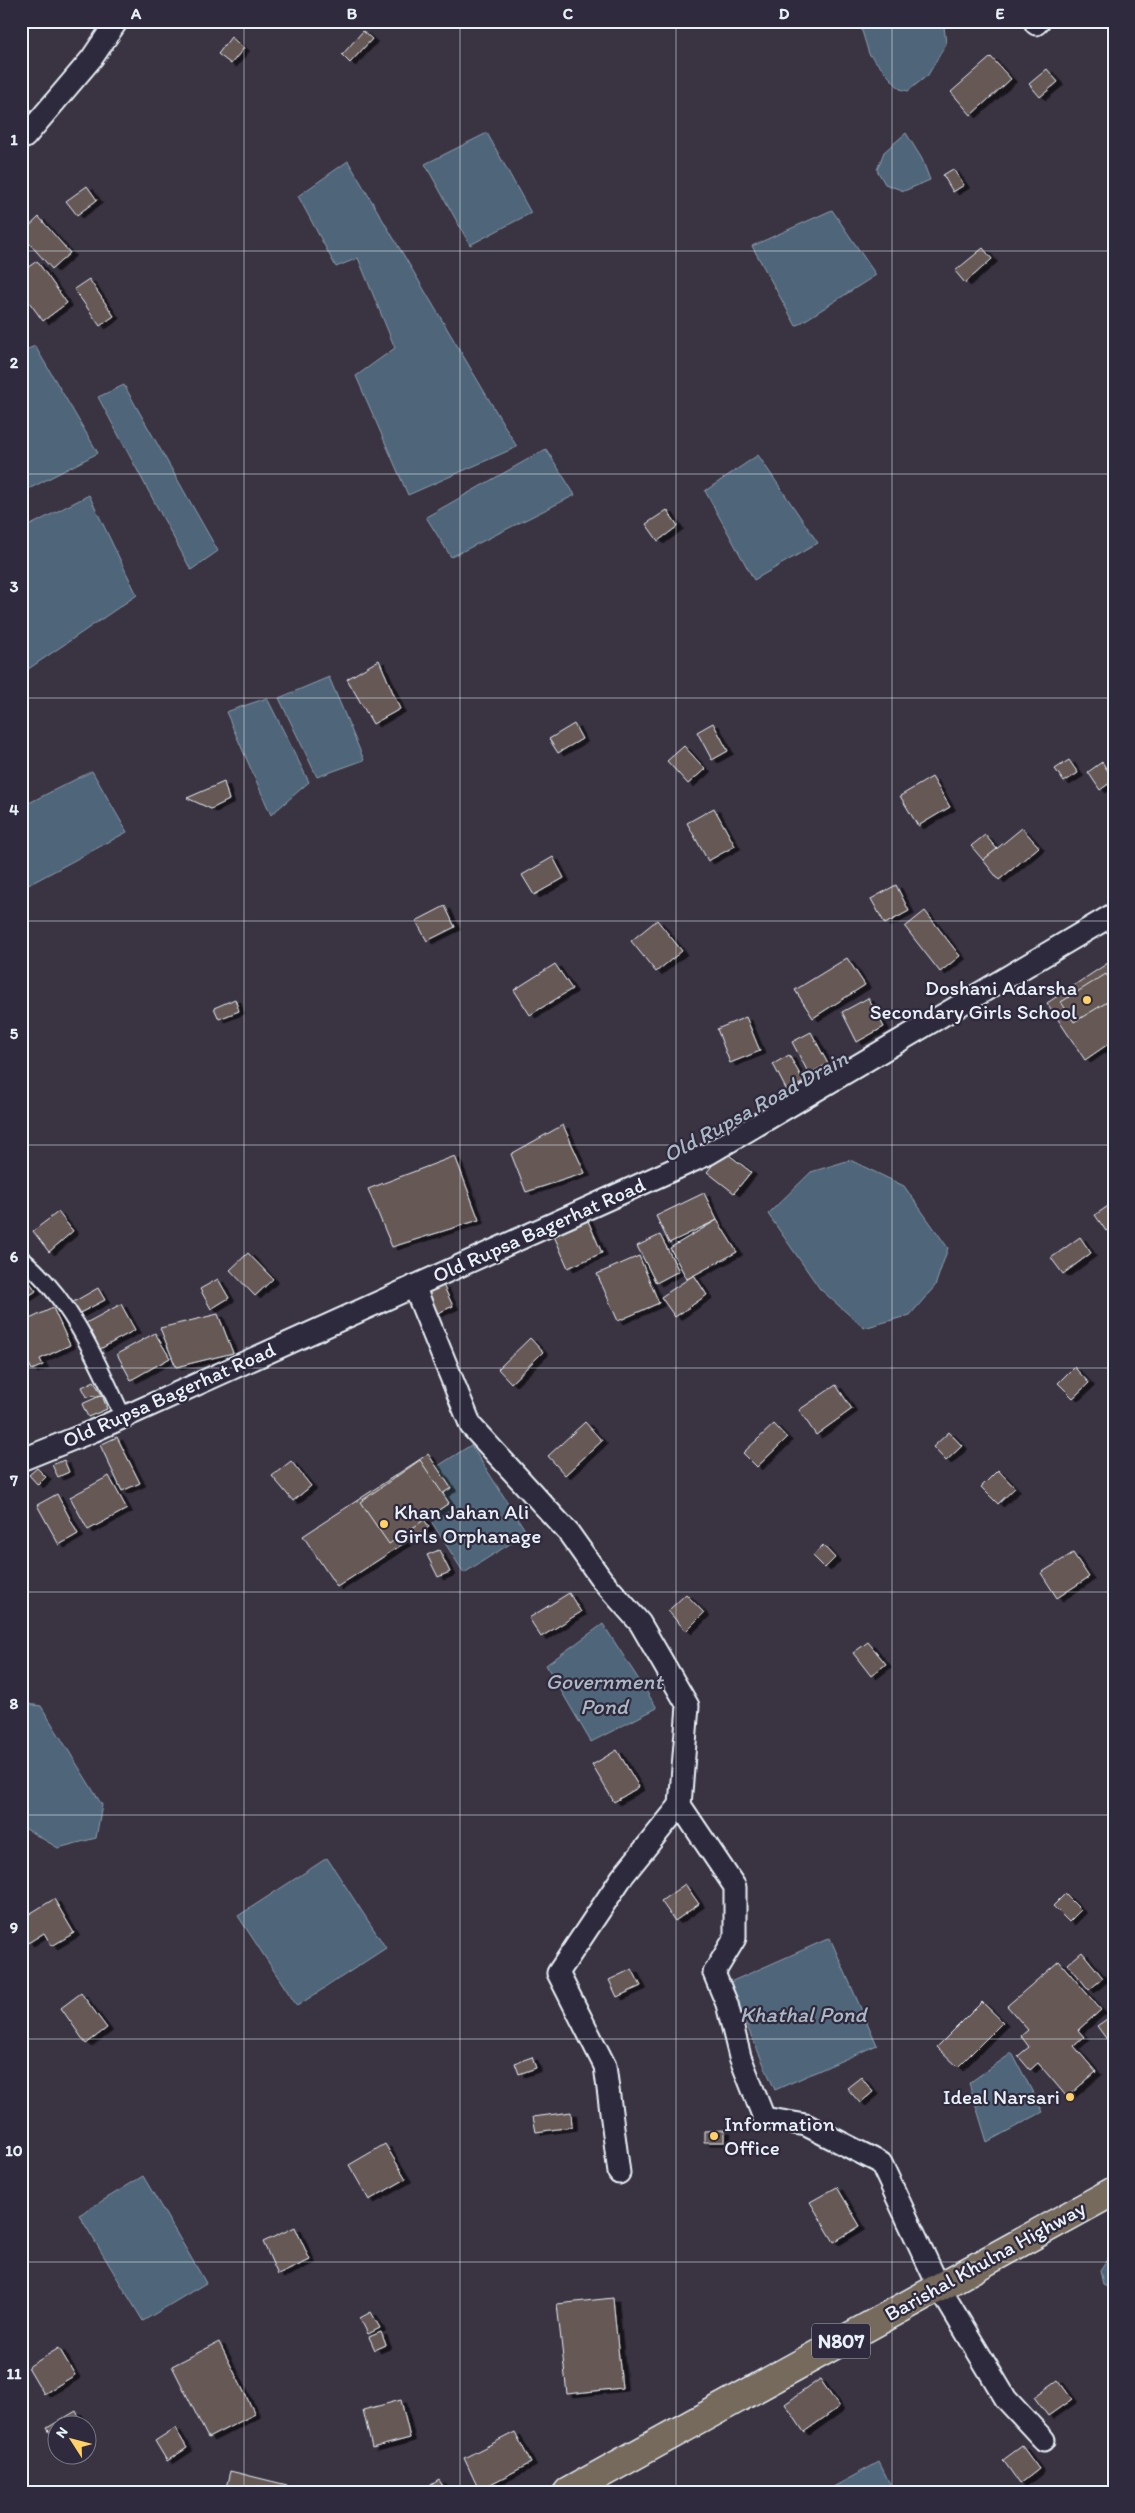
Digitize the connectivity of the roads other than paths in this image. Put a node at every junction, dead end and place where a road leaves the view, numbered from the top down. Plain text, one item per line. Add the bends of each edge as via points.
1 (117, 21) edge
2 (21, 138) edge
3 (1112, 921) edge
4 (21, 1258) edge
5 (414, 1286) junction
6 (123, 1417) junction
7 (21, 1460) edge
8 (680, 1805) junction
9 (619, 2173) dead end
10 (1114, 2191) edge
11 (939, 2287) junction
12 (1044, 2440) dead end
13 (568, 2492) edge

1 - 2 street via 92,58
3 - 5 street, Old Rupsa Bagerhat Road via 708,1154
4 - 6 street via 37,1271 86,1338
5 - 6 street, Old Rupsa Bagerhat Road
5 - 8 street via 471,1426 568,1532 602,1580 640,1624 688,1706
6 - 7 street, Old Rupsa Bagerhat Road
8 - 9 street via 622,1877 558,1973 605,2066
8 - 11 street via 735,1888 735,1938 714,1973 727,2004 740,2057 764,2118 806,2125 881,2163
10 - 11 highway, Barishal Khulna Highway / N807
11 - 12 street via 1006,2399
11 - 13 highway, Barishal Khulna Highway / N807

